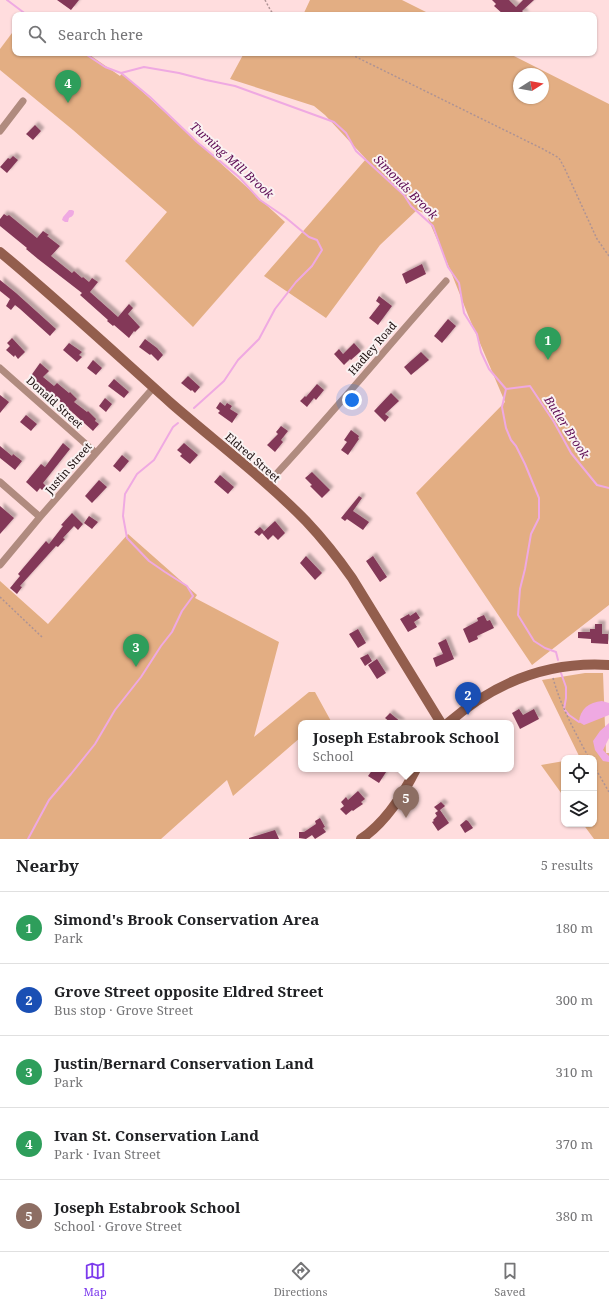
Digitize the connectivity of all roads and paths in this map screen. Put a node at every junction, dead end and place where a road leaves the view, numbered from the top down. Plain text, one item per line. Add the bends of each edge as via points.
1 (265, 0) edge
2 (272, 12) edge
3 (354, 56) edge
4 (23, 101) dead end
5 (0, 131) edge
6 (0, 252) edge
7 (609, 256) edge
8 (446, 281) dead end
9 (0, 368) edge
10 (154, 387) junction
11 (96, 453) junction
12 (0, 482) edge
13 (267, 484) junction
14 (40, 517) junction
15 (0, 565) edge
16 (0, 597) edge
17 (43, 638) dead end
18 (609, 665) edge
19 (550, 669) junction
20 (439, 720) edge
21 (452, 720) edge
22 (587, 755) edge
23 (597, 771) edge
24 (414, 772) edge
25 (609, 792) edge
26 (361, 839) edge

1 - 2 path
3 - 7 path via 559,158 598,239
4 - 5 street
6 - 10 street, Eldred Street
8 - 13 street, Hadley Road
9 - 11 street, Donald Street
10 - 11 street, Justin Street
10 - 13 street, Eldred Street
11 - 14 street, Justin Street
12 - 14 street
13 - 20 street, Eldred Street via 307,522 338,558
14 - 15 street, Justin Street
16 - 17 path
18 - 19 street
19 - 21 street via 524,676 495,690
19 - 22 path via 557,695
23 - 25 path
24 - 26 street via 390,812

